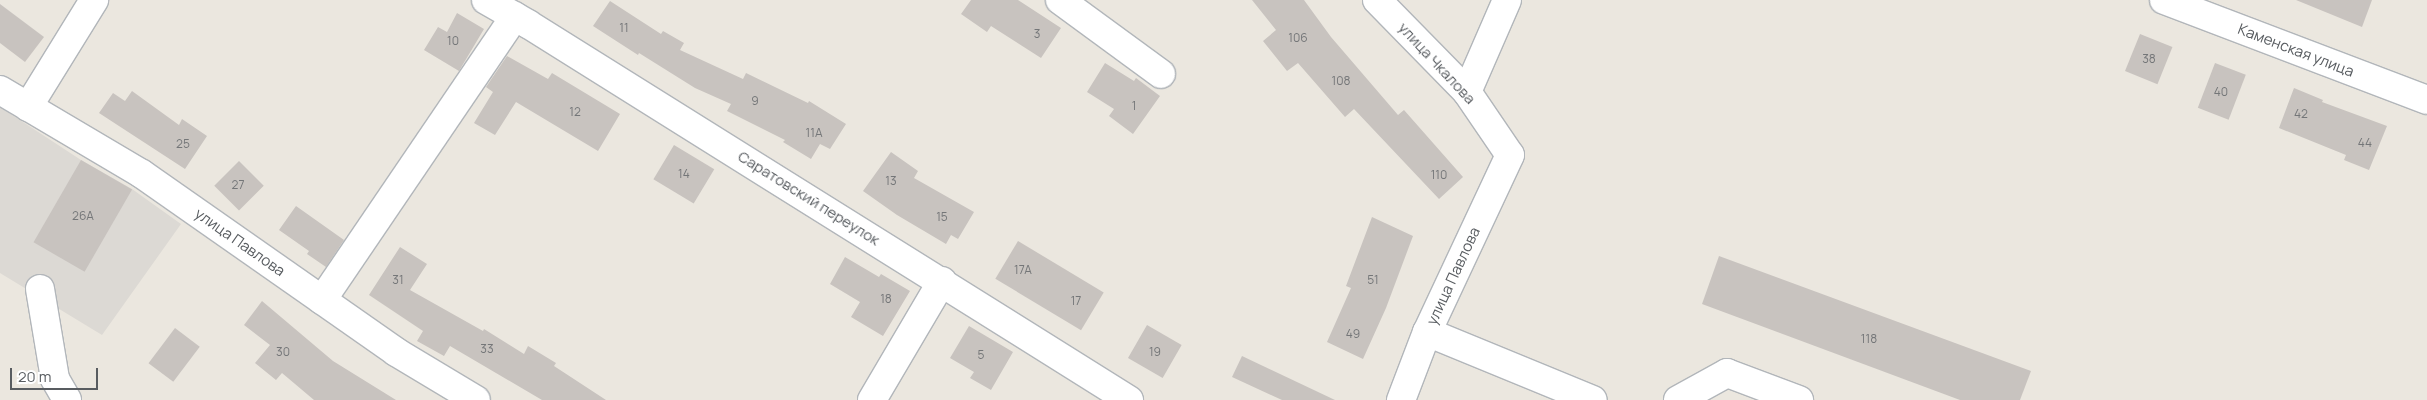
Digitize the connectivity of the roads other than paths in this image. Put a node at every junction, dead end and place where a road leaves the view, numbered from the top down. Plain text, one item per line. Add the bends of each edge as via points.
1 (94, 0) edge
2 (486, 0) edge
3 (1060, 0) edge
4 (1377, 0) edge
5 (1507, 0) edge
6 (2164, 0) edge
7 (515, 16) junction
8 (1161, 74) dead end
9 (0, 90) edge
10 (1467, 92) junction
11 (2427, 100) edge
12 (28, 107) junction
13 (1510, 155) joint
14 (942, 281) junction
15 (40, 289) dead end
16 (322, 300) junction
17 (1427, 332) junction
18 (67, 400) edge
19 (476, 400) edge
20 (872, 400) edge
21 (1130, 400) edge
22 (1401, 400) edge
23 (1593, 400) edge
24 (1678, 400) edge
25 (1799, 400) edge

1 - 12 street
2 - 7 street, Саратовский переулок
3 - 8 street
4 - 10 street, улица Чкалова
5 - 10 street
6 - 11 street, Каменская улица
7 - 14 street, Саратовский переулок
7 - 16 street
9 - 12 street, улица Павлова
10 - 13 street, улица Чкалова
12 - 16 street, улица Павлова via 142,174
13 - 17 street, улица Павлова
14 - 20 street
14 - 21 street, Саратовский переулок
15 - 18 street via 55,378
16 - 19 street, улица Павлова via 396,352
17 - 22 street, улица Павлова
17 - 23 street
24 - 25 street via 1727,373

